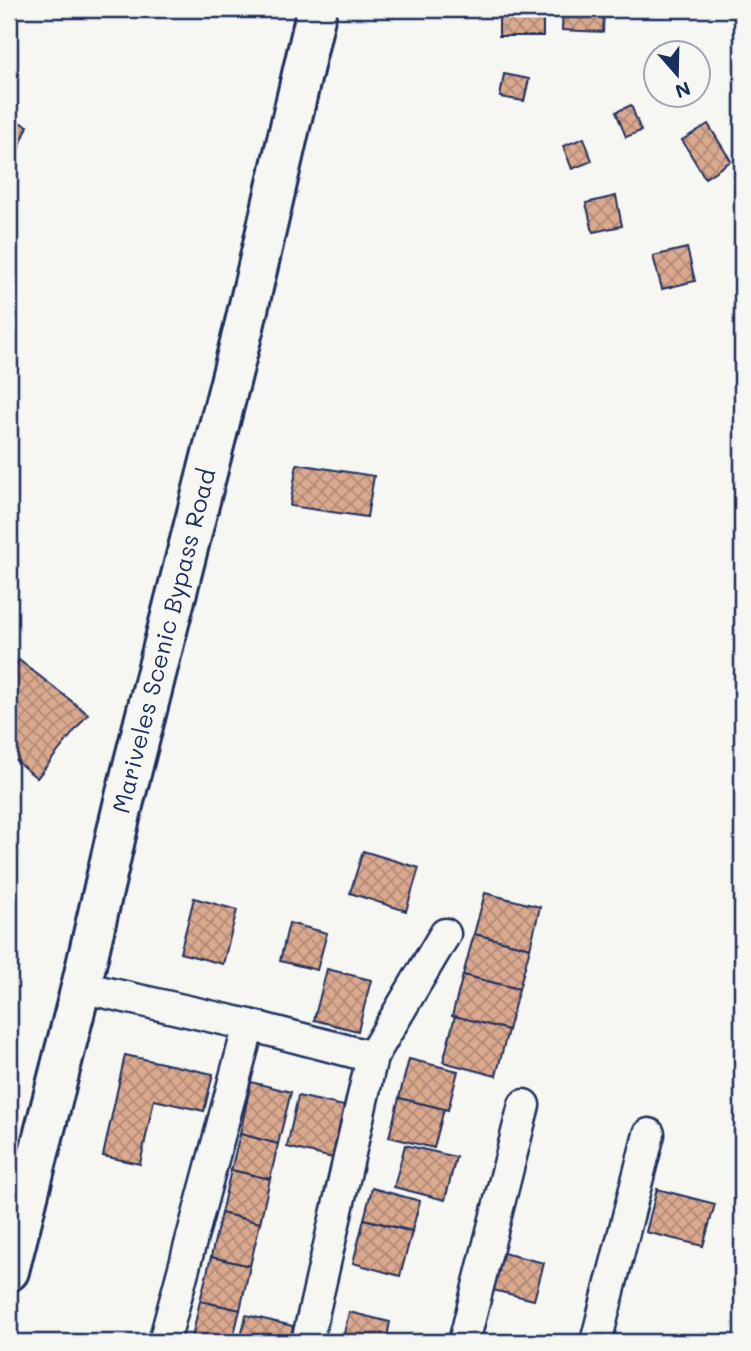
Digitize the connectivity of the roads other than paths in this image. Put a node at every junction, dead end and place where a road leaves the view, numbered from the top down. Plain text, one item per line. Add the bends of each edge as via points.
1 (317, 9) edge
2 (445, 934) dead end
3 (81, 987) junction
4 (249, 1025) junction
5 (372, 1057) junction
6 (524, 1105) dead end
7 (649, 1134) dead end
8 (9, 1270) edge
9 (164, 1342) edge
10 (307, 1342) edge
11 (464, 1342) edge
12 (596, 1342) edge

1 - 3 main road, Mariveles Scenic Bypass Road via 244,327
2 - 5 street
3 - 4 street
3 - 8 main road, Mariveles Scenic Bypass Road
4 - 5 street
4 - 9 street
5 - 10 street
6 - 11 street
7 - 12 street

